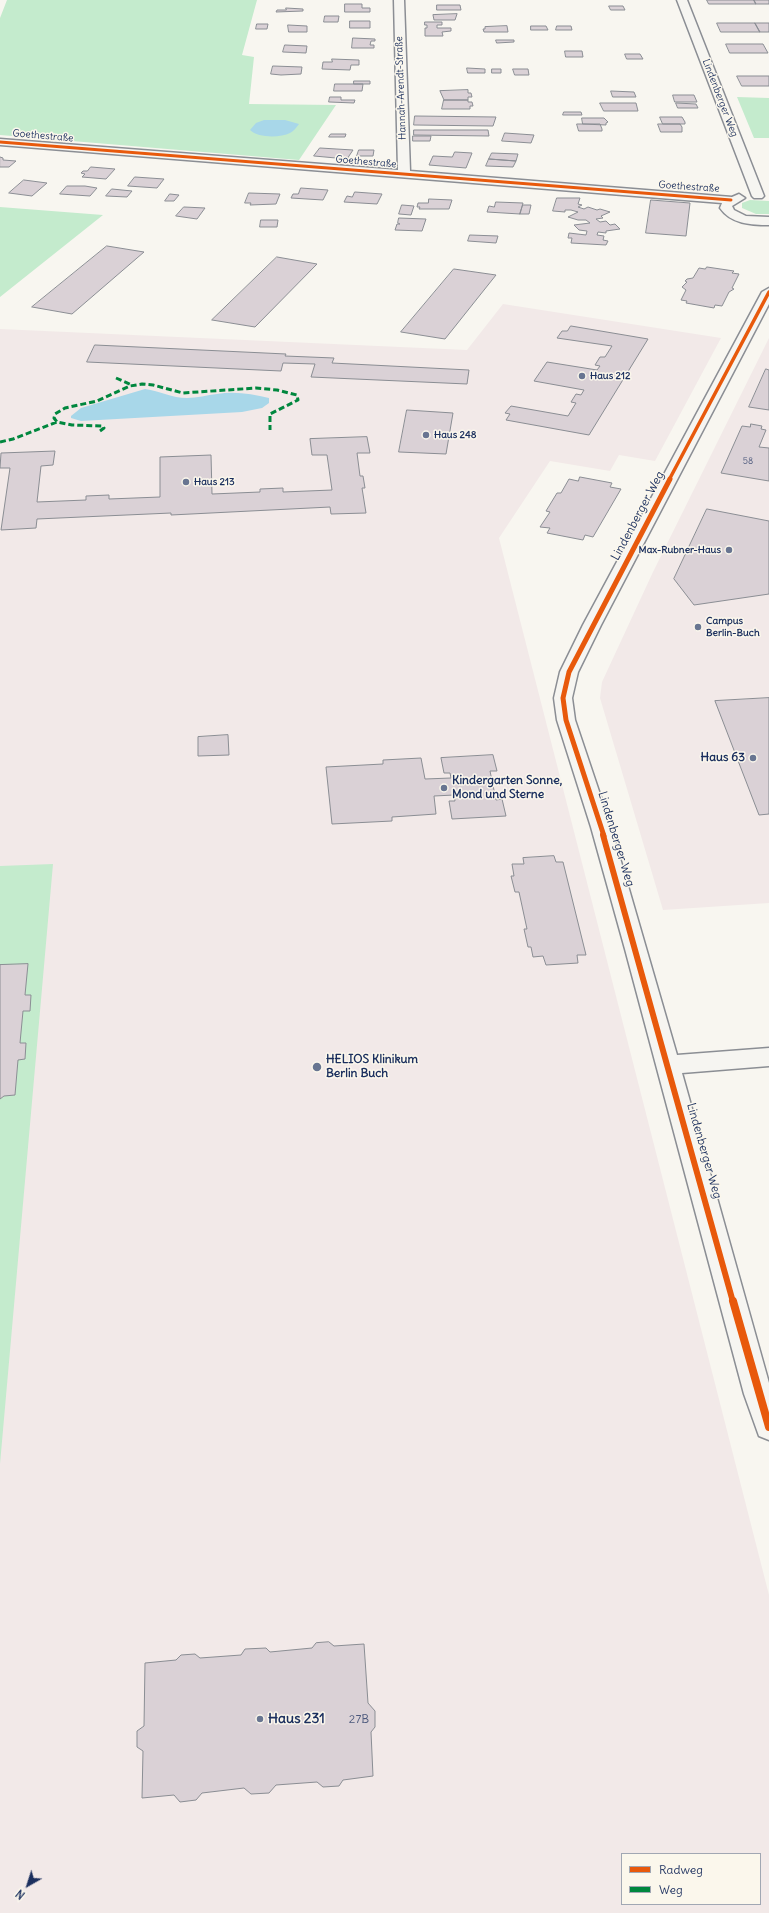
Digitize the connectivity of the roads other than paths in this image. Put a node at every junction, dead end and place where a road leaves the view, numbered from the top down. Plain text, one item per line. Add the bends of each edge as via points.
1 (399, 0) edge
2 (682, 0) edge
3 (0, 142) edge
4 (404, 175) junction
5 (764, 196) edge
6 (731, 200) junction
7 (769, 221) edge
8 (769, 292) edge
9 (769, 1058) edge
10 (668, 1065) junction
11 (769, 1426) edge

1 - 4 street, Hannah-Arendt-Straße
2 - 5 street, Lindenberger Weg
3 - 4 street, Goethestraße
4 - 6 street, Goethestraße
5 - 6 street, Lindenberger Weg
6 - 7 street via 726,208 732,214 755,221
8 - 10 street, Lindenberger Weg via 592,625 569,672 563,698 566,720 601,827
9 - 10 street
10 - 11 street, Lindenberger Weg

